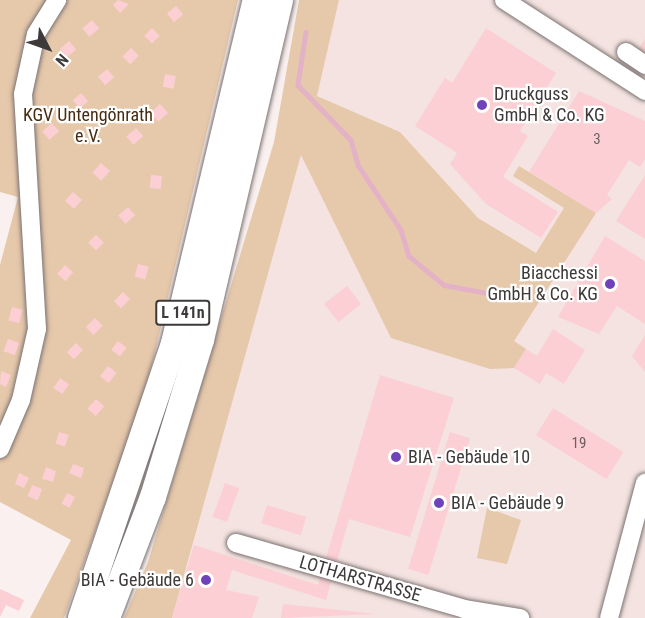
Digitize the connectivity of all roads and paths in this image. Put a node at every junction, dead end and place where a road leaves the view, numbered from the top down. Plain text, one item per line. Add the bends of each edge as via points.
1 (57, 0) edge
2 (256, 0) edge
3 (280, 0) edge
4 (504, 0) edge
5 (626, 52) dead end
6 (645, 64) edge
7 (645, 91) edge
8 (0, 449) edge
9 (645, 483) edge
10 (236, 543) dead end
11 (81, 618) edge
12 (107, 618) edge
13 (520, 618) edge
14 (609, 618) edge

1 - 8 street via 36,34 23,94 37,329 21,400
2 - 11 highway, L 141n via 174,343
3 - 12 highway, L 141n via 201,340 153,497
4 - 7 street
5 - 6 street
9 - 14 street
10 - 13 street, LOTHARSTRASSE via 464,609

